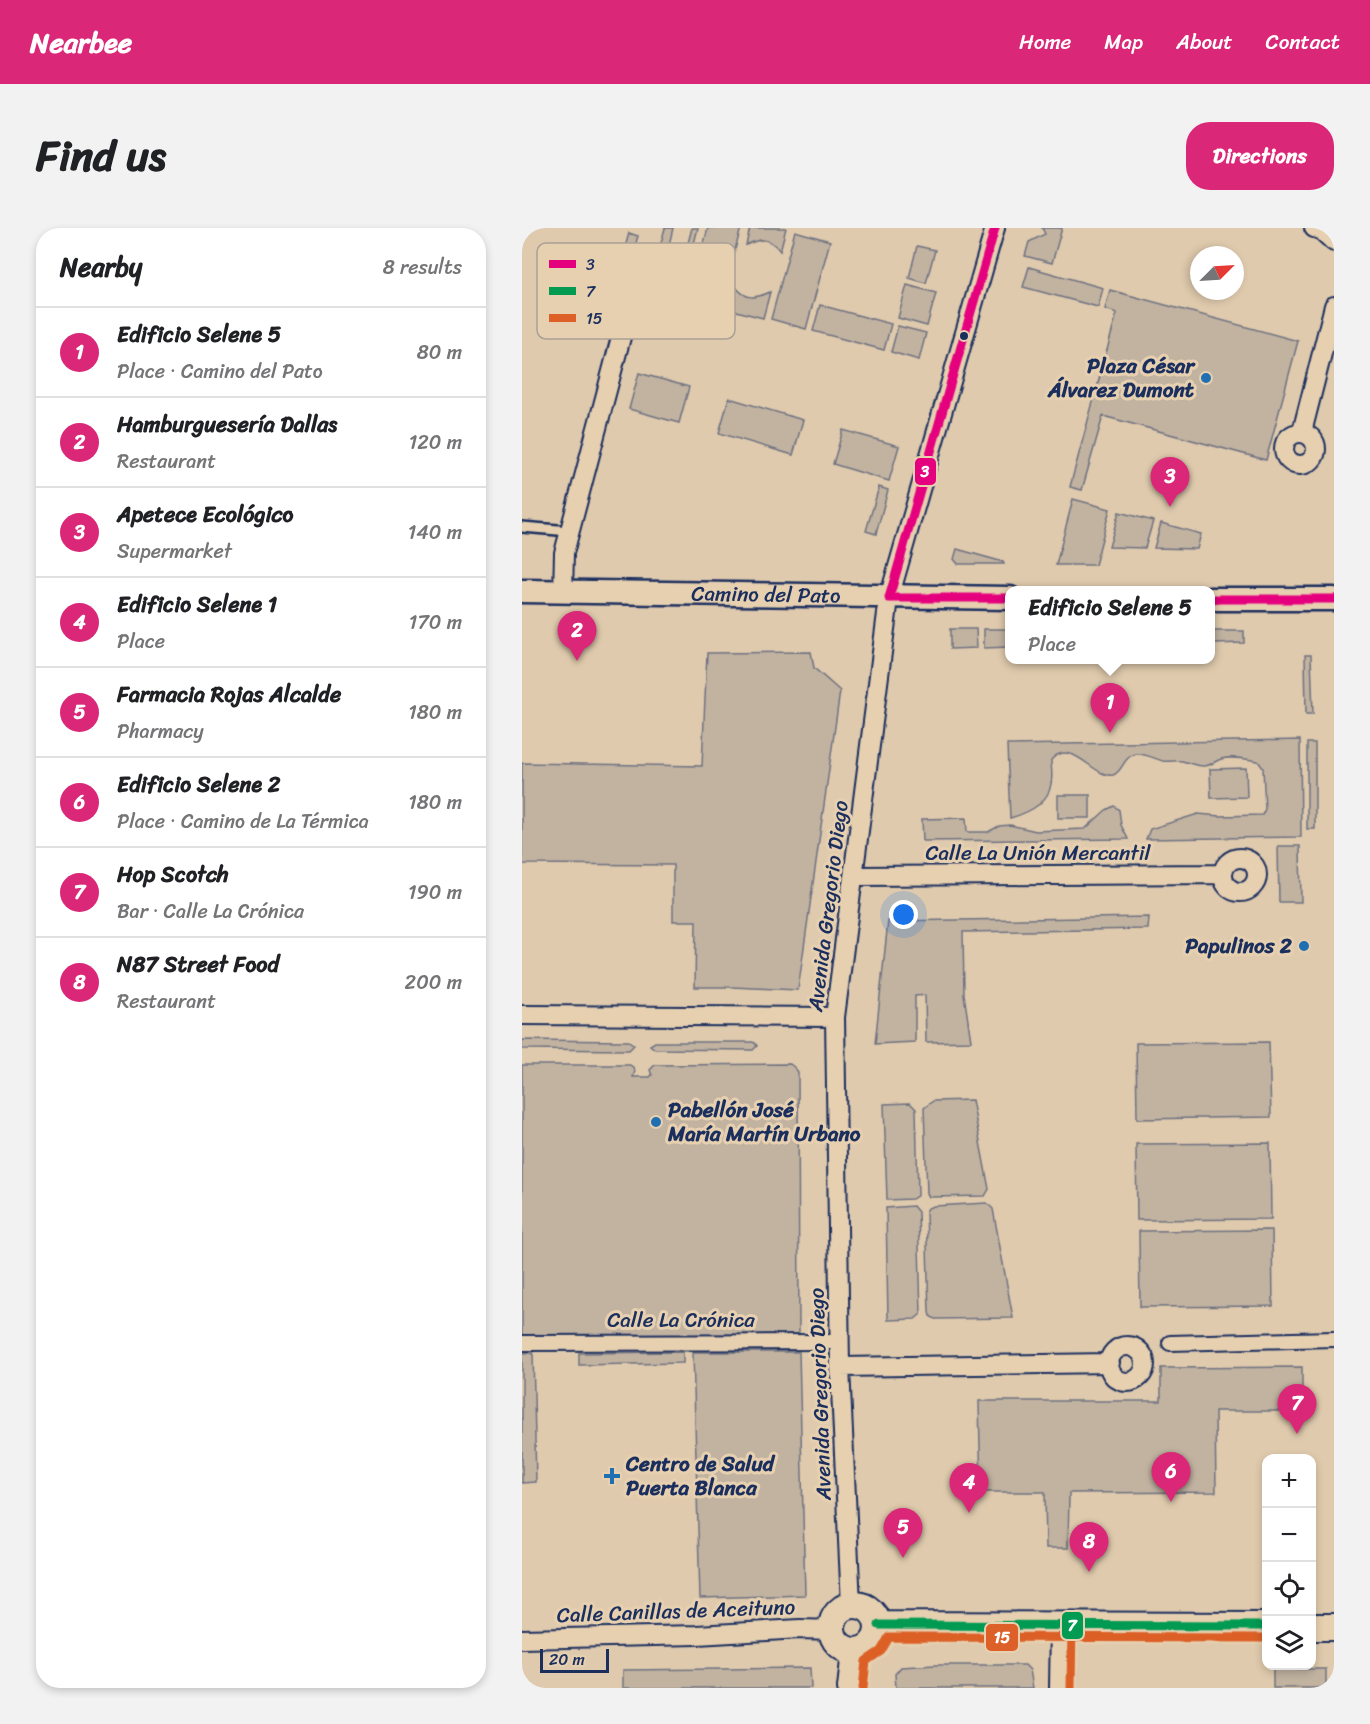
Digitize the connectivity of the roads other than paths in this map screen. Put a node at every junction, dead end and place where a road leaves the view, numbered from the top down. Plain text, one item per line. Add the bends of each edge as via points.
1 (995, 228) edge
2 (1314, 228) edge
3 (1334, 242) edge
4 (1334, 306) edge
5 (621, 339) edge
6 (1302, 432) dead end
7 (522, 527) edge
8 (570, 531) junction
9 (522, 591) edge
10 (563, 592) junction
11 (889, 598) junction
12 (1005, 598) edge
13 (1215, 599) edge
14 (1334, 600) edge
15 (1222, 874) dead end
16 (855, 876) junction
17 (522, 1015) edge
18 (836, 1017) junction
19 (1334, 1339) edge
20 (840, 1342) junction
21 (522, 1343) edge
22 (1170, 1343) dead end
23 (1110, 1363) dead end
24 (840, 1367) junction
25 (851, 1605) junction
26 (879, 1625) junction
27 (1060, 1625) junction
28 (1262, 1626) edge
29 (1316, 1627) edge
30 (1334, 1627) edge
31 (832, 1630) junction
32 (522, 1639) edge
33 (855, 1652) junction
34 (851, 1688) edge
35 (1059, 1688) edge

1 - 11 street, Avenida Gregorio Diego
2 - 3 street
4 - 6 street
5 - 8 street
7 - 8 lane
8 - 10 street via 564,554
9 - 10 street, Camino del Pato
10 - 11 street, Camino del Pato
11 - 12 street, Camino del Pato
11 - 16 street, Avenida Gregorio Diego
13 - 14 street
15 - 16 street, Calle La Unión Mercantil
16 - 18 street, Avenida Gregorio Diego
17 - 18 street
18 - 20 street, Avenida Gregorio Diego
19 - 22 street
20 - 21 street, Calle La Crónica
20 - 24 street, Avenida Gregorio Diego
23 - 24 street
24 - 25 street, Avenida Gregorio Diego
25 - 26 main road via 867,1607
25 - 31 main road via 835,1616
26 - 27 main road
26 - 33 main road via 874,1643
27 - 28 main road
27 - 35 street
29 - 30 main road
31 - 32 street, Calle Canillas de Aceituno
31 - 33 main road via 841,1647
33 - 34 main road

